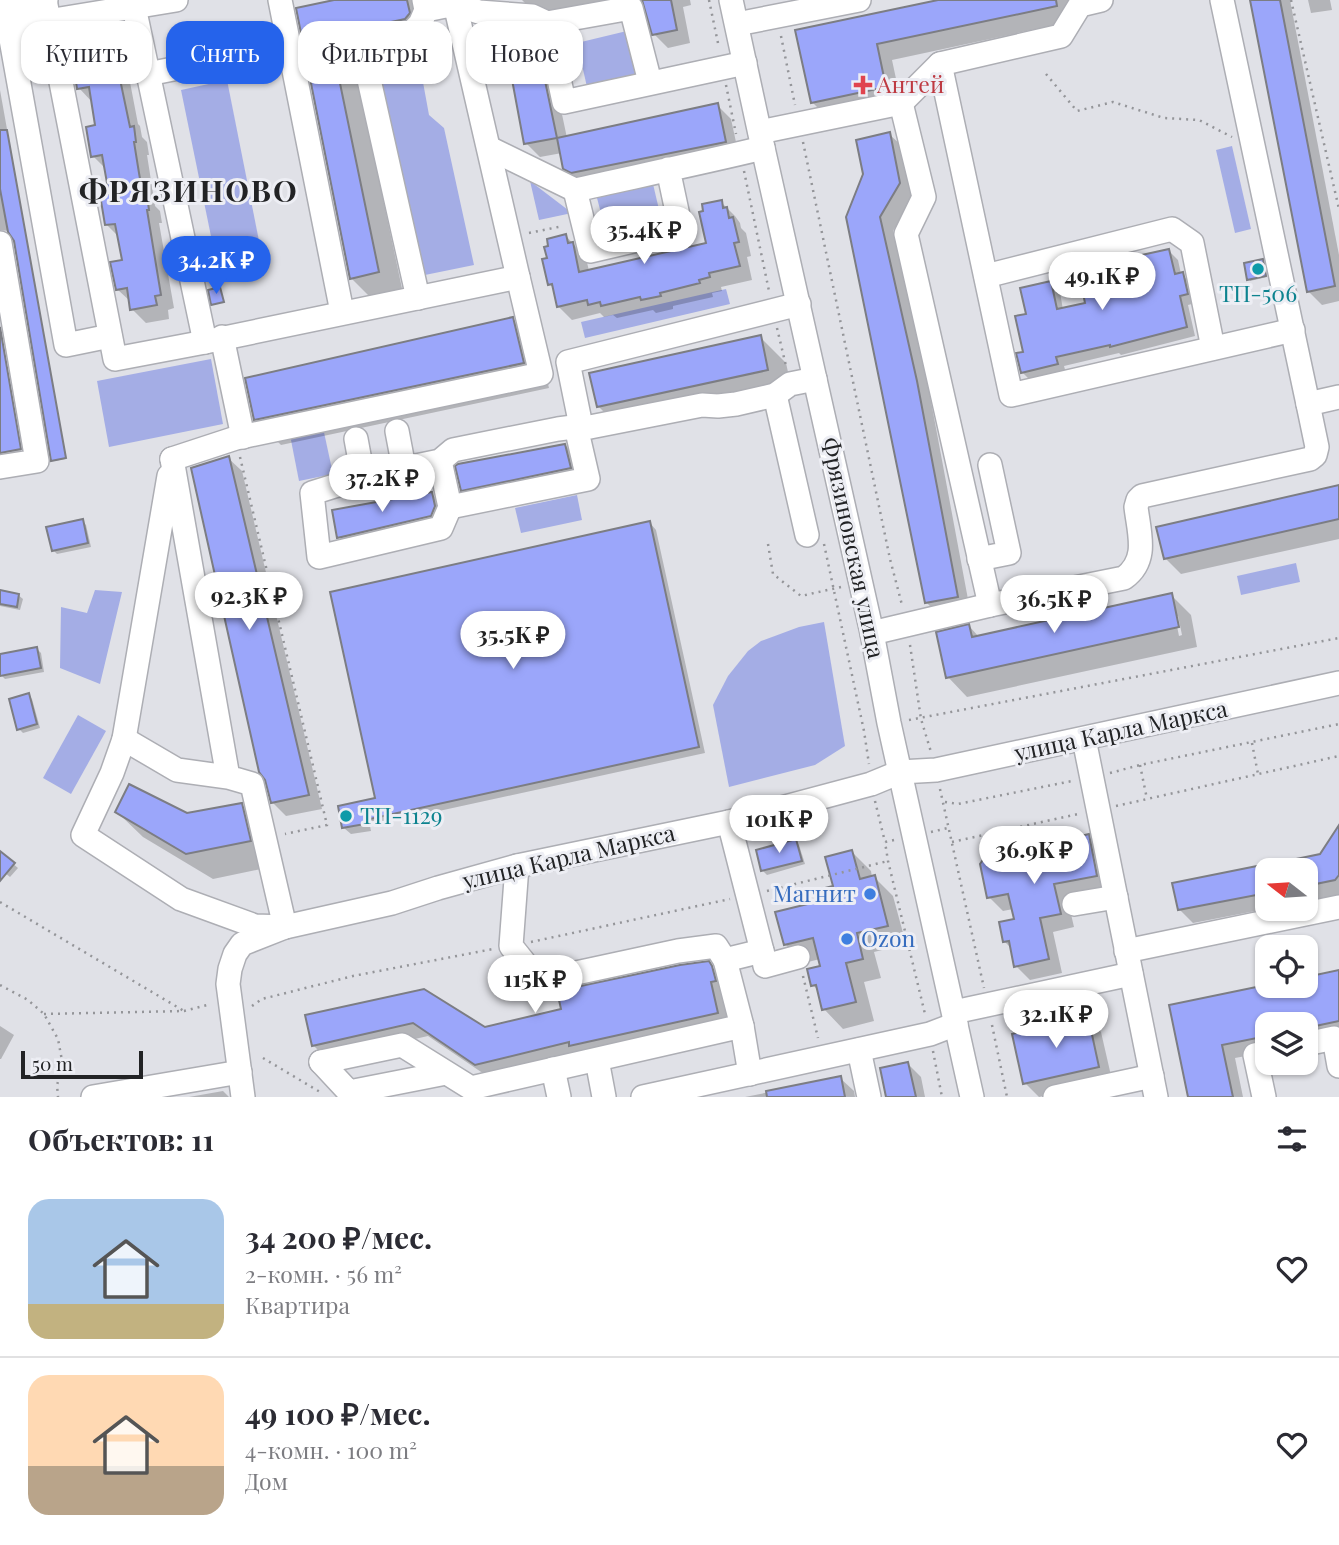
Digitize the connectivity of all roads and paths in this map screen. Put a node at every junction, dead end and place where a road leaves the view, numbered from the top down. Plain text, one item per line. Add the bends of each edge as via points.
1 (176, 0) edge
2 (280, 0) edge
3 (732, 0) edge
4 (859, 0) edge
5 (1222, 0) edge
6 (1291, 0) edge
7 (457, 2) edge
8 (1088, 2) edge
9 (425, 5) edge
10 (47, 7) edge
11 (134, 7) junction
12 (10, 14) edge
13 (777, 16) junction
14 (137, 21) edge
15 (543, 21) edge
16 (558, 21) edge
17 (737, 24) junction
18 (289, 46) junction
19 (745, 63) junction
20 (940, 64) junction
21 (152, 73) edge
22 (1046, 74) dead end
23 (650, 82) junction
24 (150, 84) edge
25 (561, 84) edge
26 (901, 103) junction
27 (799, 124) junction
28 (762, 140) junction
29 (489, 148) junction
30 (1254, 148) junction
31 (668, 169) junction
32 (576, 190) junction
33 (1339, 209) edge
34 (584, 222) junction
35 (509, 237) junction
36 (0, 243) edge
37 (986, 276) junction
38 (518, 277) junction
39 (418, 298) junction
40 (799, 304) junction
41 (342, 313) junction
42 (1293, 330) junction
43 (110, 336) junction
44 (214, 340) junction
45 (1213, 348) junction
46 (815, 379) junction
47 (775, 395) junction
48 (1339, 397) edge
49 (1308, 404) junction
50 (579, 427) junction
51 (397, 431) dead end
52 (239, 438) junction
53 (356, 439) dead end
54 (172, 459) junction
55 (440, 461) junction
56 (990, 465) dead end
57 (0, 467) edge
58 (404, 468) junction
59 (363, 477) junction
60 (450, 507) junction
61 (807, 535) dead end
62 (768, 544) dead end
63 (979, 559) junction
64 (861, 583) junction
65 (990, 605) junction
66 (907, 624) junction
67 (872, 632) junction
68 (1339, 638) edge
69 (1339, 684) edge
70 (921, 719) junction
71 (889, 723) junction
72 (1339, 724) edge
73 (124, 738) junction
74 (1084, 739) junction
75 (1252, 742) junction
76 (1339, 756) edge
77 (1140, 765) junction
78 (936, 770) junction
79 (900, 772) junction
80 (1258, 774) junction
81 (228, 777) junction
82 (1091, 778) junction
83 (1147, 799) junction
84 (944, 801) junction
85 (1099, 810) junction
86 (729, 822) junction
87 (948, 828) junction
88 (915, 836) junction
89 (264, 838) junction
90 (952, 842) junction
91 (888, 861) junction
92 (517, 866) junction
93 (748, 896) junction
94 (1116, 897) junction
95 (0, 902) edge
96 (1074, 904) dead end
97 (1339, 907) edge
98 (285, 927) junction
99 (511, 946) junction
100 (762, 951) junction
101 (1126, 951) junction
102 (798, 957) joint
103 (725, 960) junction
104 (1132, 974) junction
105 (0, 985) edge
106 (230, 1000) junction
107 (988, 1003) junction
108 (184, 1011) junction
109 (44, 1014) junction
110 (955, 1018) junction
111 (742, 1026) junction
112 (930, 1034) junction
113 (1318, 1041) edge
114 (859, 1050) junction
115 (263, 1058) dead end
116 (824, 1058) junction
117 (597, 1059) junction
118 (1339, 1066) edge
119 (553, 1069) junction
120 (240, 1072) junction
121 (446, 1073) dead end
122 (750, 1074) junction
123 (1259, 1075) edge
124 (1154, 1087) edge
125 (464, 1093) edge
126 (58, 1097) edge
127 (93, 1097) edge
128 (243, 1097) edge
129 (329, 1097) edge
130 (559, 1097) edge
131 (604, 1097) edge
132 (643, 1097) edge
133 (869, 1097) edge
134 (943, 1097) edge
135 (972, 1097) edge
136 (1007, 1097) edge
137 (1056, 1097) edge
138 (1264, 1097) edge

1 - 11 street
2 - 18 street
3 - 17 street, Фрязиновская улица
4 - 13 street
5 - 30 street
6 - 33 path
7 - 9 street
7 - 15 street via 479,12
7 - 29 street
8 - 20 street via 1062,36
9 - 39 street via 421,24 412,32 361,44
10 - 11 street
10 - 12 street
10 - 43 street
11 - 14 street
12 - 43 street via 66,345
13 - 17 street
13 - 27 path
16 - 23 street via 631,8
17 - 19 street, Фрязиновская улица
18 - 21 street
18 - 41 street
19 - 23 street
19 - 28 street, Фрязиновская улица
20 - 26 street
20 - 37 street
22 - 30 path via 1077,111 1114,102 1164,118 1199,120
23 - 25 street via 565,102
24 - 44 street
26 - 27 street
26 - 63 street via 924,197 906,234
27 - 28 street
27 - 66 path
28 - 31 street
28 - 40 street, Фрязиновская улица
29 - 32 street
29 - 35 street
30 - 42 street
31 - 32 street
31 - 34 street via 681,230 590,251
32 - 34 street
34 - 35 path
35 - 38 street
36 - 57 street via 37,461
37 - 45 street via 1172,229 1192,243
37 - 45 street via 1011,395
38 - 39 street
38 - 52 street via 541,374
39 - 41 street
40 - 46 street, Фрязиновская улица
40 - 50 street via 568,362
41 - 44 street
42 - 45 street
42 - 49 street
43 - 44 street via 115,359
44 - 52 street
46 - 47 street via 790,384
46 - 64 street, Фрязиновская улица
47 - 50 street
47 - 61 street
48 - 49 street
49 - 65 street via 1317,447 1310,459 1142,496 1136,507 1139,561 1124,578
50 - 55 street via 453,450
50 - 60 street via 588,479
51 - 58 street
52 - 54 street
52 - 89 path via 327,825
53 - 59 street
54 - 73 street
54 - 81 street
55 - 58 street
55 - 60 street
56 - 63 street via 1009,553
58 - 59 street
59 - 60 street via 312,493 319,556 441,528
62 - 64 path via 773,574 800,596
63 - 65 street
64 - 67 street, Фрязиновская улица
65 - 66 street
66 - 67 street
66 - 70 path
67 - 71 street, Фрязиновская улица
68 - 70 path
69 - 74 street, улица Карла Маркса
70 - 71 path
70 - 78 path
71 - 79 street, Фрязиновская улица
72 - 75 path
73 - 81 street via 177,770
73 - 98 street via 83,835 181,898 255,926
74 - 78 street, улица Карла Маркса
74 - 82 street
75 - 77 path
75 - 80 path
76 - 80 path
77 - 82 path
77 - 83 path
78 - 79 street, улица Карла Маркса
78 - 84 path
79 - 86 street, улица Карла Маркса
79 - 88 street, Фрязиновская улица
80 - 83 path
81 - 89 street via 252,784
82 - 84 path via 958,804
82 - 85 street
83 - 85 path
84 - 87 path
85 - 90 path
85 - 94 street
86 - 92 street, улица Карла Маркса
86 - 93 street
87 - 88 path
87 - 90 path
88 - 91 path via 885,842
88 - 110 street, Фрязиновская улица
89 - 98 street
90 - 107 path
91 - 93 path
91 - 112 path
92 - 98 street, улица Карла Маркса via 392,903
92 - 99 street
93 - 99 path
93 - 100 street
94 - 96 street
94 - 101 street
95 - 108 path
97 - 101 street
98 - 106 street, улица Карла Маркса via 242,944 230,969
99 - 103 street via 539,981 716,946
99 - 106 path via 354,976 262,999 252,1006
100 - 102 street via 765,965
100 - 103 street
101 - 104 street
102 - 116 path
103 - 111 street
104 - 107 street
104 - 124 street
105 - 109 path
106 - 108 path
106 - 120 street, улица Карла Маркса
107 - 110 street
107 - 136 path
108 - 109 path
109 - 126 path via 62,1054
110 - 112 street
110 - 135 street, Фрязиновская улица
111 - 117 street
111 - 122 street
112 - 114 street
112 - 134 path
113 - 118 street via 1334,1038
114 - 116 street
114 - 133 street
115 - 129 path
116 - 122 street
117 - 119 street
117 - 131 street
119 - 125 street
119 - 130 street
120 - 127 street
120 - 128 street, улица Карла Маркса
121 - 125 street
122 - 132 street
123 - 138 street
124 - 137 street

